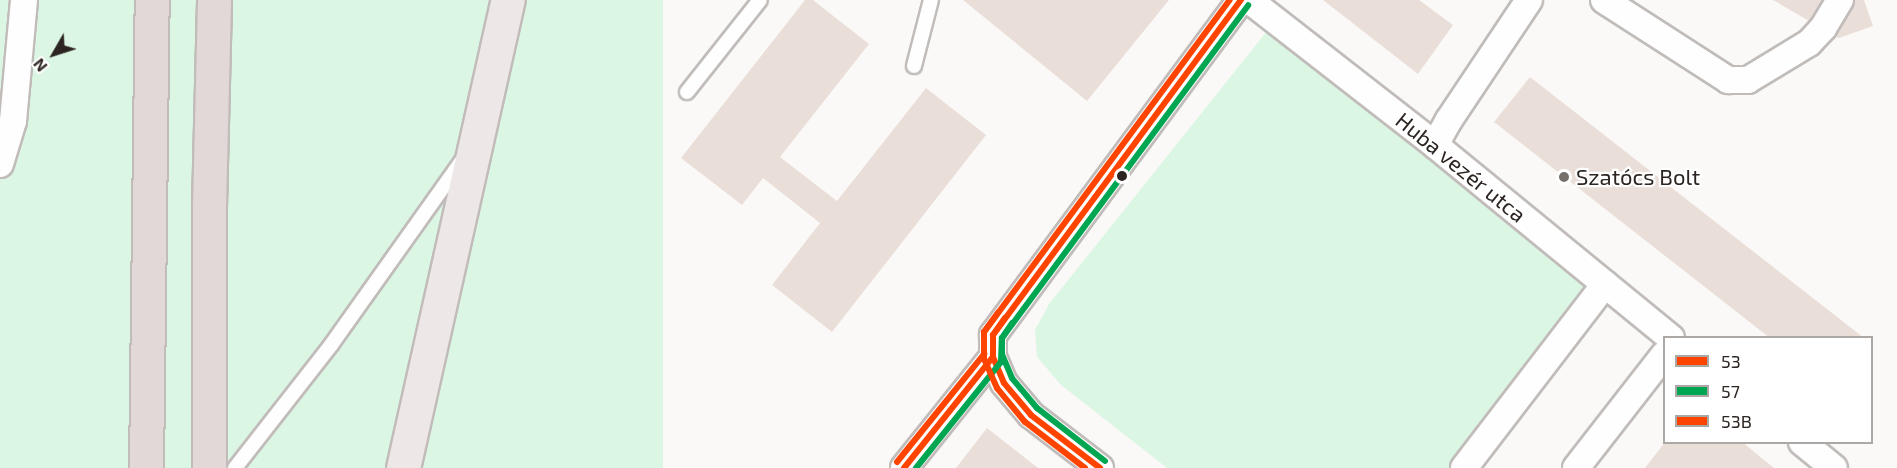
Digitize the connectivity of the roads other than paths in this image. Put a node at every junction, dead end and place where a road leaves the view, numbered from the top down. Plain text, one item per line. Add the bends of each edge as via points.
1 (24, 0) edge
2 (152, 0) edge
3 (214, 0) edge
4 (508, 0) edge
5 (760, 0) edge
6 (931, 0) edge
7 (1241, 0) edge
8 (1248, 0) edge
9 (1529, 0) edge
10 (1604, 0) edge
11 (1840, 0) edge
12 (914, 66) dead end
13 (687, 92) dead end
14 (477, 141) junction
15 (1435, 145) junction
16 (0, 164) edge
17 (1605, 284) junction
18 (1669, 336) edge
19 (993, 357) junction
20 (1663, 358) edge
21 (1804, 444) edge
22 (147, 468) edge
23 (209, 468) edge
24 (235, 468) edge
25 (403, 468) edge
26 (903, 468) edge
27 (1100, 468) edge
28 (1464, 468) edge
29 (1576, 468) edge
30 (1834, 468) edge

1 - 16 street via 13,121
2 - 22 highway
3 - 23 highway
4 - 14 main road
5 - 13 lane
6 - 12 lane
7 - 19 street via 993,335
8 - 15 street, Huba vezér utca
9 - 15 street
10 - 11 street via 1728,80 1748,80 1809,43
14 - 24 lane via 331,345
14 - 25 main road
15 - 17 street, Huba vezér utca
17 - 18 street, Huba vezér utca
17 - 28 street
19 - 26 street
19 - 27 street via 1004,383 1031,415
20 - 29 street
21 - 30 street

